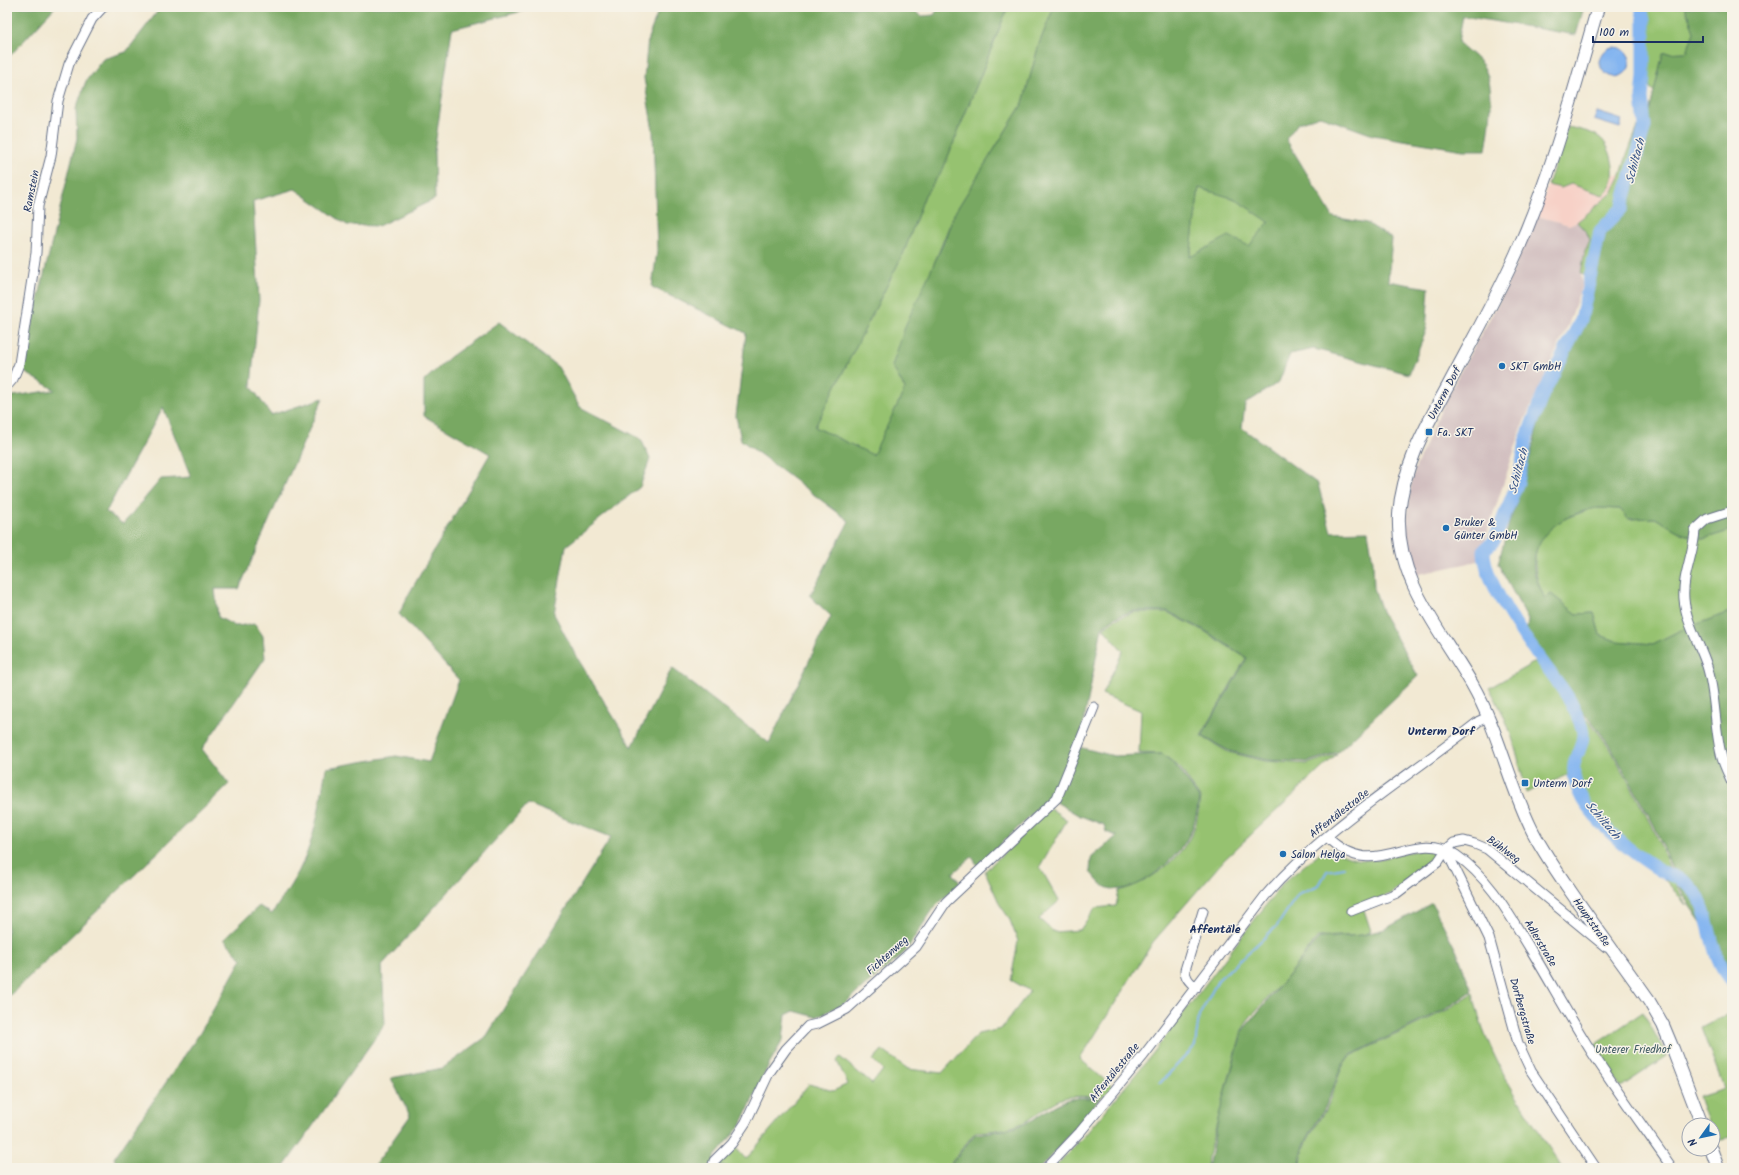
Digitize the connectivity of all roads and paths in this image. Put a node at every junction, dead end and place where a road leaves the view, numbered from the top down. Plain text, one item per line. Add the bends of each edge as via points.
1 (102, 7) edge
2 (1598, 7) edge
3 (7, 386) edge
4 (1732, 511) edge
5 (1094, 707) dead end
6 (1488, 717) junction
7 (1732, 782) edge
8 (1327, 837) junction
9 (1446, 850) junction
10 (1203, 911) dead end
11 (1351, 911) dead end
12 (1614, 953) junction
13 (1196, 988) junction
14 (1699, 1117) edge
15 (1713, 1157) edge
16 (712, 1168) edge
17 (1046, 1168) edge
18 (1596, 1168) edge
19 (1672, 1168) edge
20 (1718, 1168) edge

1 - 3 street, Ramstein via 92,19 69,64 58,102 51,156 38,206 36,253 19,364
2 - 6 main road, Unterm Dorf via 1551,166 1517,252 1421,436 1402,490 1400,534 1407,572 1433,623 1472,685
4 - 7 street via 1707,519 1695,530 1685,578 1684,600 1690,624 1707,666 1721,755
5 - 16 street, Fichtenweg via 1057,798 946,902 916,946 847,1009 818,1024 808,1026 786,1049 769,1073 746,1122 732,1143 714,1161
6 - 8 street, Affentälestraße via 1479,721
6 - 12 main road, Hauptstraße via 1523,810 1540,846
8 - 9 street, Adlerstraße via 1338,848 1360,857 1374,857 1417,848 1436,847
8 - 13 street, Affentälestraße via 1286,871
9 - 11 street, Bühlweg via 1438,862 1397,893
9 - 12 street, Bühlweg via 1454,843 1464,841 1487,849
9 - 18 street, Dorfbergstraße via 1489,938 1518,1043 1531,1071
9 - 19 street, Adlerstraße via 1455,854 1477,873 1510,915 1592,1051
10 - 13 street via 1185,970 1189,982
12 - 14 main road, Hauptstraße via 1663,1025
13 - 17 street, Affentälestraße via 1121,1083
15 - 20 main road

